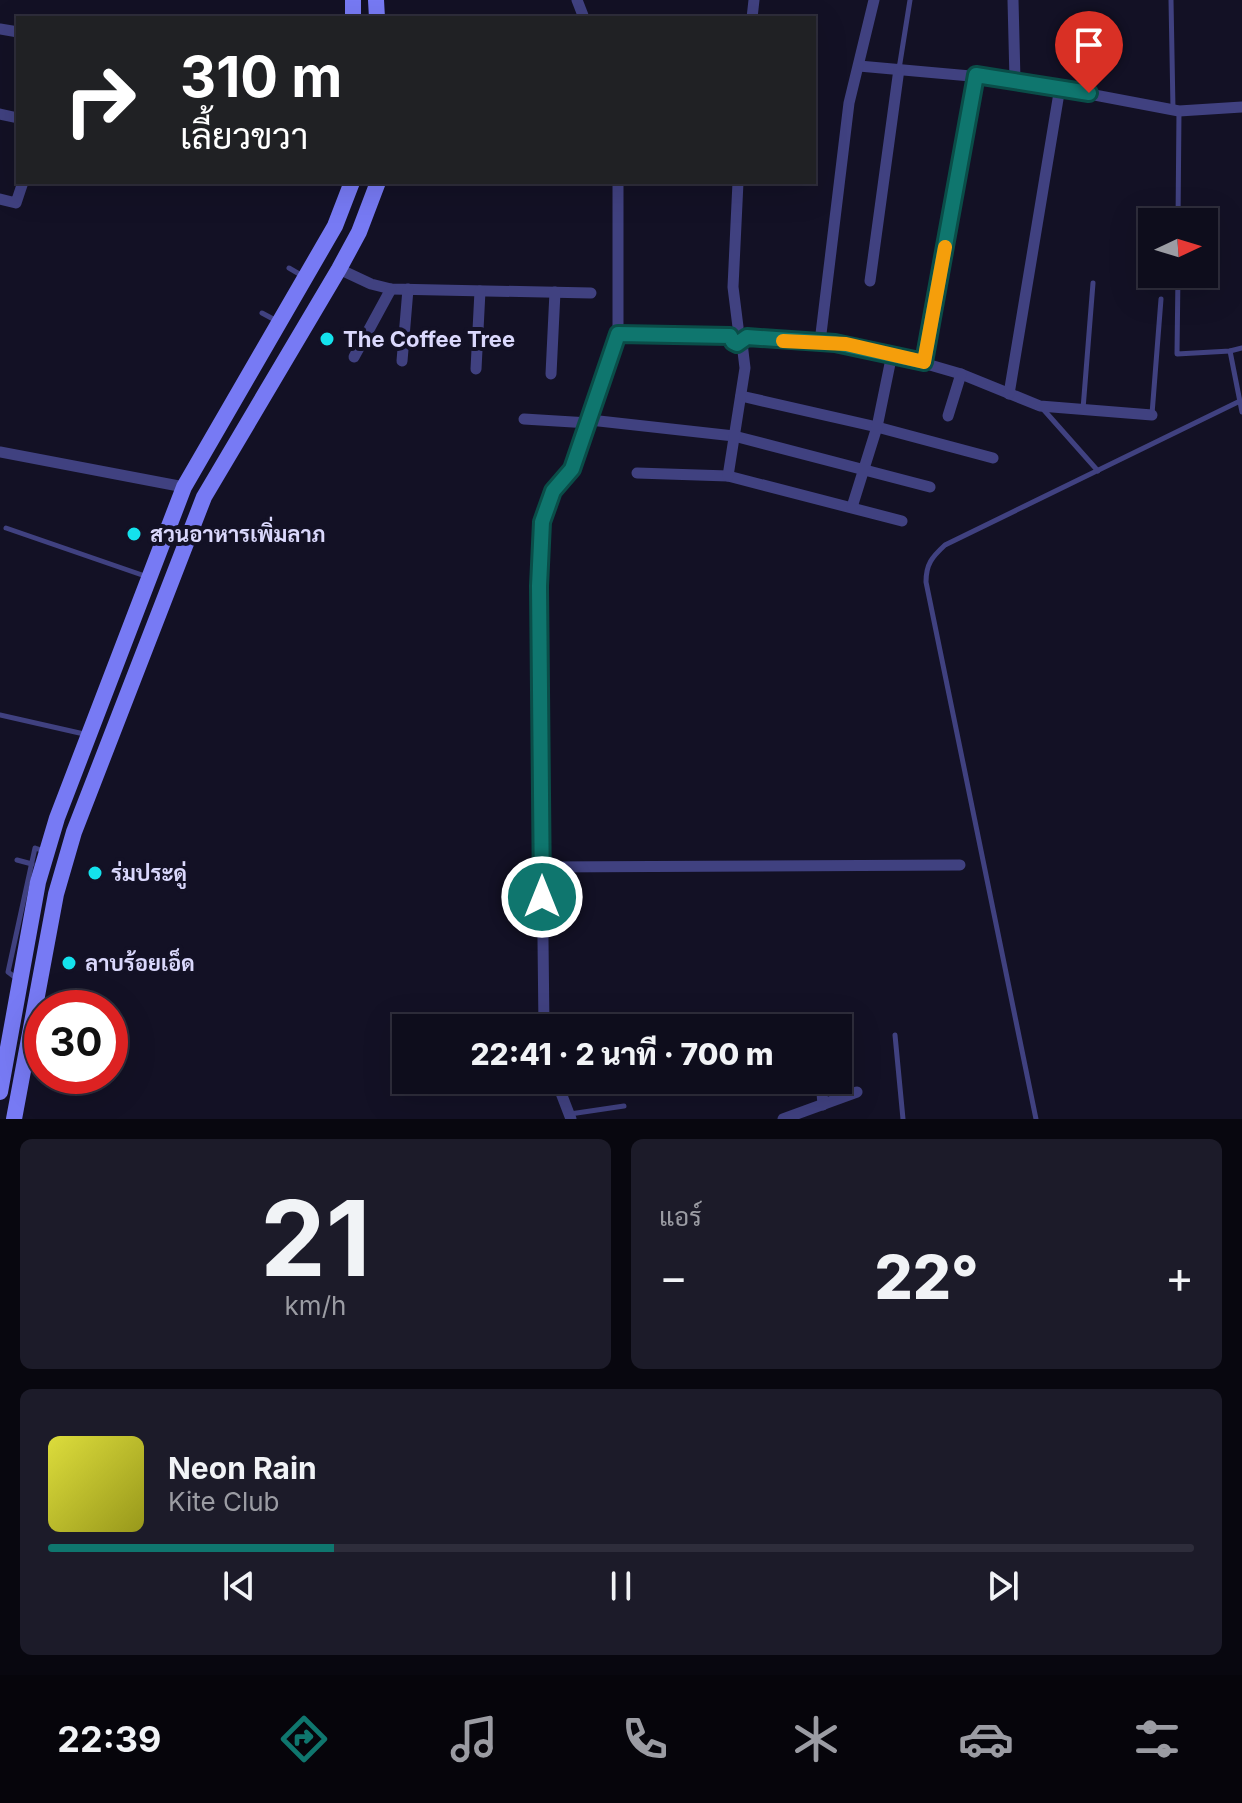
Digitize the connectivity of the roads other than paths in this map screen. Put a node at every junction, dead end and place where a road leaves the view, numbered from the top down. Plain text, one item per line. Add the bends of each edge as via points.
1 (874, 0) edge
2 (910, 0) edge
3 (1013, 0) edge
4 (1171, 0) edge
5 (859, 66) junction
6 (899, 69) junction
7 (976, 75) junction
8 (1015, 80) junction
9 (1060, 87) junction
10 (1242, 107) edge
11 (1176, 110) junction
12 (22, 184) edge
13 (351, 184) edge
14 (377, 184) edge
15 (618, 184) edge
16 (738, 184) edge
17 (0, 199) edge
18 (1178, 208) edge
19 (289, 268) dead end
20 (339, 269) junction
21 (306, 277) junction
22 (870, 281) dead end
23 (1093, 283) dead end
24 (1178, 288) edge
25 (391, 289) junction
26 (408, 289) junction
27 (480, 291) junction
28 (555, 292) junction
29 (591, 293) dead end
30 (1161, 299) dead end
31 (262, 313) dead end
32 (280, 322) junction
33 (734, 332) junction
34 (618, 334) junction
35 (744, 340) junction
36 (820, 342) junction
37 (1242, 348) edge
38 (1230, 351) junction
39 (892, 354) junction
40 (354, 357) dead end
41 (402, 361) dead end
42 (924, 362) junction
43 (476, 369) dead end
44 (551, 374) dead end
45 (961, 374) junction
46 (1009, 394) junction
47 (741, 396) junction
48 (1240, 401) junction
49 (1040, 406) junction
50 (1083, 410) junction
51 (1242, 412) edge
52 (1152, 415) joint
53 (948, 416) dead end
54 (524, 419) dead end
55 (590, 422) junction
56 (877, 427) junction
57 (734, 436) junction
58 (0, 452) edge
59 (993, 458) dead end
60 (865, 470) junction
61 (1098, 471) junction
62 (637, 473) dead end
63 (728, 476) junction
64 (184, 487) junction
65 (930, 487) dead end
66 (852, 507) junction
67 (902, 521) dead end
68 (6, 528) dead end
69 (149, 578) junction
70 (143, 596) junction
71 (163, 604) junction
72 (0, 715) edge
73 (89, 735) junction
74 (47, 851) junction
75 (17, 860) dead end
76 (32, 864) junction
77 (960, 865) dead end
78 (541, 867) junction
79 (20, 981) junction
80 (544, 1014) edge
81 (895, 1035) dead end
82 (0, 1092) edge
83 (857, 1092) dead end
84 (561, 1094) edge
85 (822, 1094) edge
86 (823, 1105) junction
87 (624, 1106) dead end
88 (570, 1117) edge
89 (14, 1119) edge
90 (783, 1119) edge
91 (903, 1119) edge
92 (1036, 1119) edge

1 - 5 street
2 - 6 lane
3 - 8 street
4 - 11 lane
5 - 6 street
5 - 36 street via 849,103
6 - 7 street
6 - 22 street
7 - 8 street
7 - 42 street
8 - 9 street
9 - 11 street
9 - 46 street
10 - 11 street
11 - 18 lane
12 - 17 street via 16,203
13 - 21 street
14 - 20 street
15 - 34 street
16 - 33 street
19 - 21 lane
20 - 25 street
20 - 71 street via 204,497
21 - 32 street
23 - 50 lane
24 - 38 lane via 1177,354
25 - 26 street
25 - 40 street
26 - 27 street
26 - 41 street
27 - 28 street
27 - 43 street
28 - 29 street
28 - 44 street
30 - 52 lane
31 - 32 lane
32 - 64 street
33 - 34 street
33 - 35 street via 735,344
34 - 55 street
35 - 36 street
35 - 47 street
36 - 39 street
37 - 38 lane
38 - 48 lane
39 - 42 street
39 - 56 street
42 - 45 street
45 - 46 street
45 - 53 street
46 - 49 street
47 - 56 street
47 - 57 street
48 - 51 lane
48 - 61 lane
49 - 50 street
49 - 61 lane
50 - 52 street
54 - 55 street
55 - 57 street
55 - 78 street via 572,469 553,491 542,522
56 - 59 street
56 - 60 street
57 - 60 street
57 - 63 street
58 - 64 street
60 - 65 street
60 - 66 street
61 - 92 lane via 945,545 926,568
62 - 63 street
63 - 66 street
64 - 69 street
66 - 67 street
68 - 69 lane
69 - 70 street
70 - 71 street
70 - 73 street
71 - 89 street via 70,844
72 - 73 lane
73 - 74 street
74 - 76 lane via 35,848
74 - 79 street
75 - 76 lane
76 - 79 lane via 8,972
77 - 78 street
78 - 80 street
79 - 82 street
81 - 91 lane
83 - 86 street
84 - 88 street
85 - 86 street
86 - 90 street
87 - 88 lane

